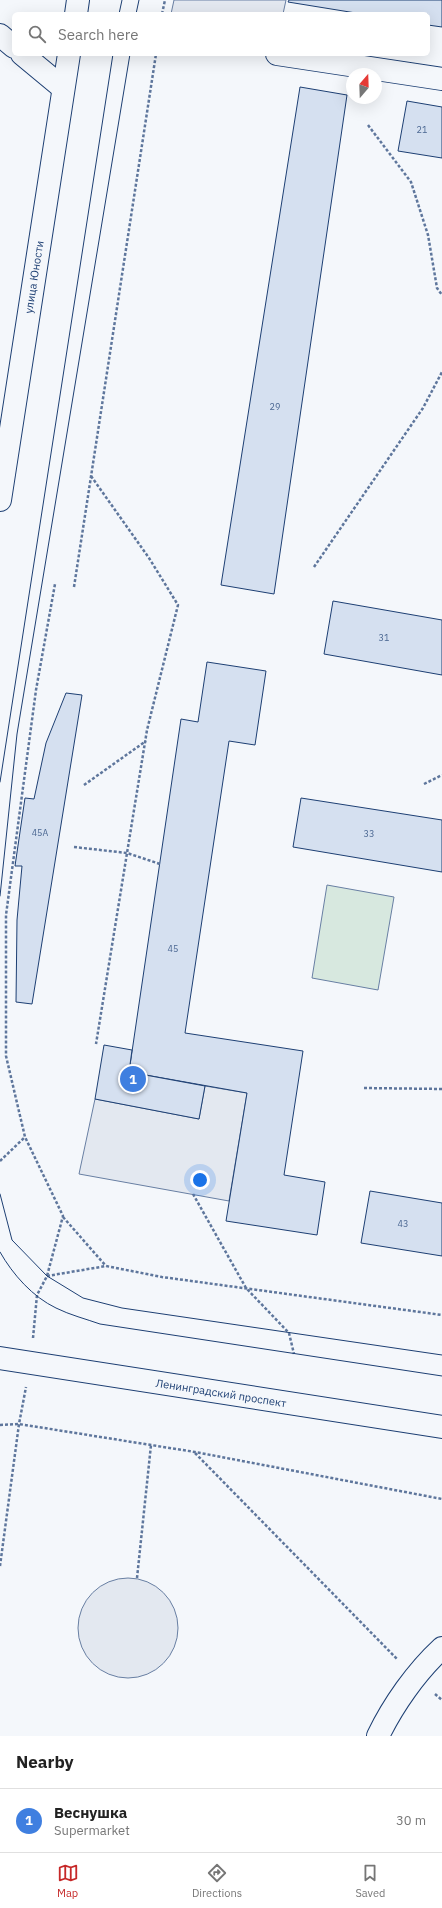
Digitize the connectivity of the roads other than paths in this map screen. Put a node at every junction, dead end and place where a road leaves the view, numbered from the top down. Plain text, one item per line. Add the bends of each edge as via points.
1 (78, 0) edge
2 (76, 12) edge
3 (0, 35) edge
4 (12, 45) edge
5 (24, 56) edge
6 (69, 56) edge
7 (290, 56) edge
8 (442, 79) edge
9 (63, 88) junction
10 (5, 437) edge
11 (0, 500) edge
12 (0, 1358) edge
13 (442, 1427) edge
14 (442, 1648) edge
15 (378, 1736) edge

1 - 2 main road
3 - 4 main road
5 - 9 main road
6 - 9 main road, улица Юности
7 - 8 main road
9 - 10 main road, улица Юности
10 - 11 main road, улица Юности
12 - 13 main road, Ленинградский проспект
14 - 15 main road via 397,1704

